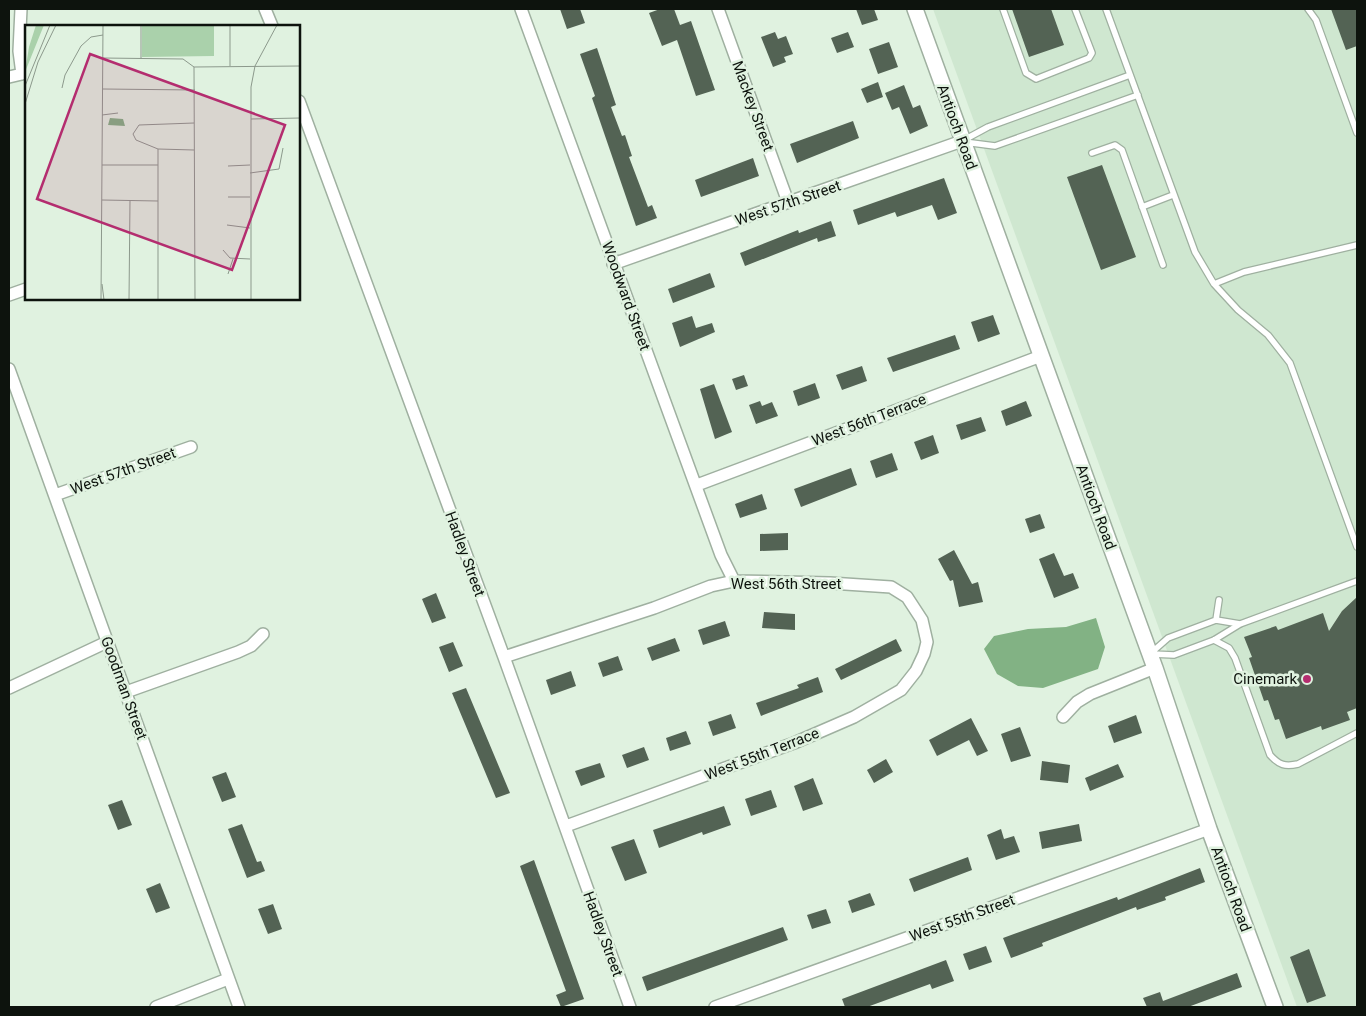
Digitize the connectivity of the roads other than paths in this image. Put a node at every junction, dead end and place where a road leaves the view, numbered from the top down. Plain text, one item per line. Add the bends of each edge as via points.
1 (21, 9) edge
2 (265, 9) edge
3 (521, 9) edge
4 (718, 9) edge
5 (914, 9) edge
6 (1003, 9) edge
7 (1075, 9) edge
8 (1106, 9) edge
9 (1308, 9) edge
10 (272, 25) edge
11 (24, 73) edge
12 (1130, 75) junction
13 (9, 77) edge
14 (1138, 95) junction
15 (300, 104) edge
16 (1357, 133) edge
17 (962, 141) junction
18 (1092, 153) dead end
19 (1174, 195) junction
20 (788, 202) junction
21 (1142, 207) junction
22 (1357, 245) edge
23 (613, 264) junction
24 (1163, 266) dead end
25 (1214, 284) junction
26 (25, 289) edge
27 (9, 295) edge
28 (1041, 356) junction
29 (9, 369) edge
30 (191, 447) dead end
31 (697, 485) junction
32 (55, 495) junction
33 (1357, 547) edge
34 (1357, 581) edge
35 (734, 582) junction
36 (1219, 600) dead end
37 (1216, 620) junction
38 (1240, 624) junction
39 (263, 634) dead end
40 (1214, 640) junction
41 (107, 642) junction
42 (927, 642) joint
43 (504, 657) junction
44 (1152, 661) junction
45 (9, 688) edge
46 (126, 692) junction
47 (1063, 717) dead end
48 (1357, 733) edge
49 (566, 826) junction
50 (1209, 829) junction
51 (228, 979) junction
52 (156, 1007) edge
53 (239, 1007) edge
54 (630, 1007) edge
55 (715, 1007) edge
56 (1275, 1007) edge

1 - 11 street via 19,51
2 - 10 street
3 - 23 street, Woodward Street
4 - 20 street, Mackey Street
5 - 17 main road, Antioch Road
6 - 7 lane via 1026,73 1036,79 1090,58 1092,53
8 - 12 lane
9 - 16 lane via 1316,20
11 - 13 street
12 - 14 lane
12 - 17 lane via 988,127
14 - 17 lane via 995,146
14 - 19 lane
15 - 43 street, Hadley Street
17 - 20 street, West 57th Street
17 - 28 main road, Antioch Road
18 - 21 lane via 1115,145 1119,147
19 - 21 lane
19 - 25 lane via 1195,252
20 - 23 street, West 57th Street
21 - 24 lane
22 - 25 lane via 1244,272
23 - 31 street, Woodward Street
25 - 33 lane via 1268,335 1290,363
26 - 27 street
28 - 31 street, West 56th Terrace
28 - 44 main road, Antioch Road
29 - 32 street, Goodman Street
30 - 32 street, West 57th Street
31 - 35 street, Woodward Street via 721,555
32 - 41 street, Goodman Street
34 - 38 lane
35 - 42 street, West 56th Street via 891,587 907,597 915,608 922,620
35 - 43 street, West 56th Street via 711,586
36 - 37 lane
37 - 38 lane
37 - 44 lane via 1168,638
38 - 40 lane
39 - 46 street via 251,646 238,652
40 - 44 lane
40 - 48 lane via 1228,648 1235,658 1270,755 1278,764 1298,764
41 - 45 street
41 - 46 street, Goodman Street
42 - 49 street, West 55th Terrace via 916,672 906,685 854,717 794,744
43 - 49 street, Hadley Street
44 - 47 street via 1077,702
44 - 50 main road, Antioch Road
46 - 51 street, Goodman Street
49 - 54 street, Hadley Street
50 - 55 street, West 55th Street
50 - 56 main road, Antioch Road
51 - 52 street
51 - 53 street, Goodman Street

